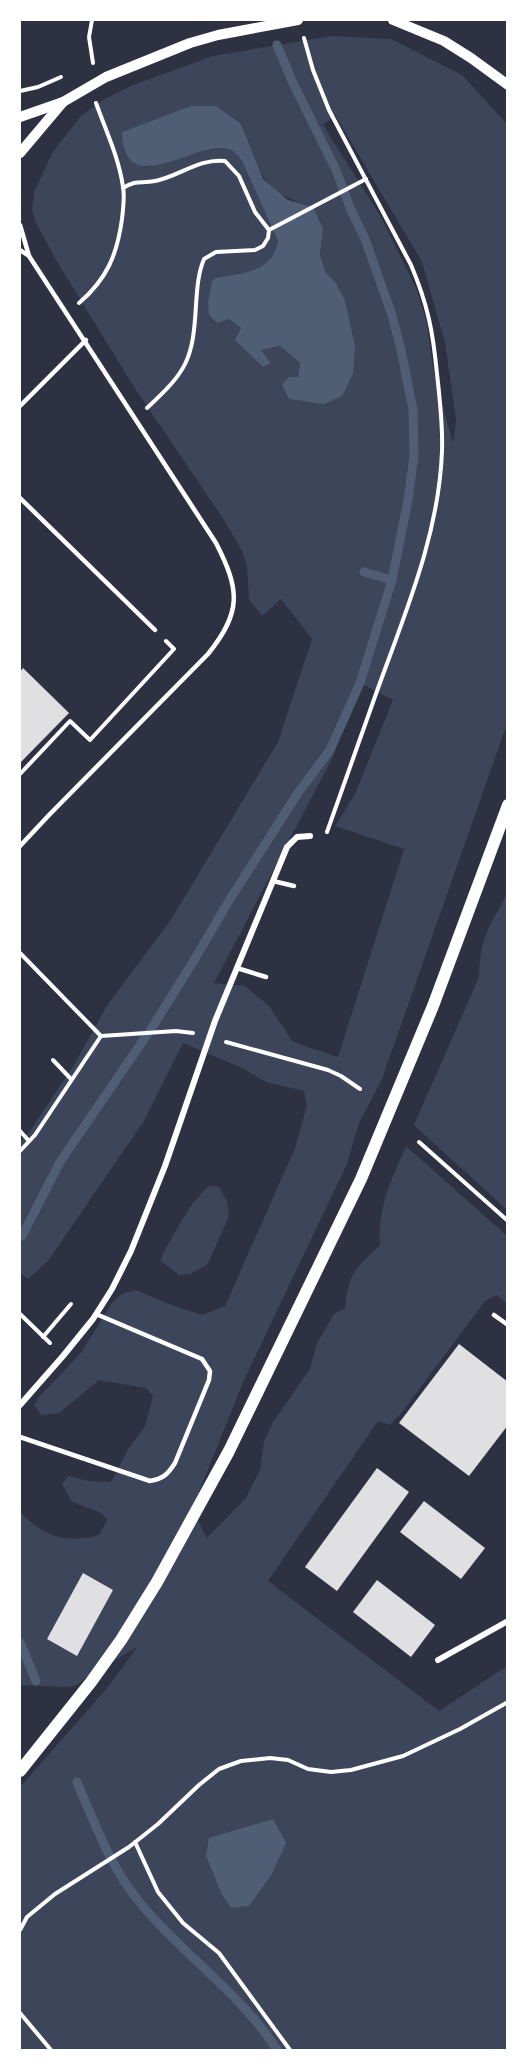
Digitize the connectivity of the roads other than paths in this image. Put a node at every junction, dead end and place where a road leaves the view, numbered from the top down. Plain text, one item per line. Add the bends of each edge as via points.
1 (393, 20) edge
2 (300, 24) edge
3 (507, 85) edge
4 (63, 102) junction
5 (20, 117) edge
6 (20, 153) edge
7 (20, 225) edge
8 (20, 250) edge
9 (29, 256) junction
10 (86, 340) junction
11 (20, 406) edge
12 (20, 498) edge
13 (155, 630) road end
14 (507, 805) edge
15 (310, 836) road end
16 (20, 846) edge
17 (273, 881) junction
18 (294, 886) dead end
19 (237, 968) junction
20 (266, 976) dead end
21 (96, 1314) junction
22 (494, 1315) dead end
23 (507, 1324) edge
24 (20, 1406) edge
25 (20, 1437) edge
26 (507, 1621) edge
27 (438, 1660) dead end
28 (20, 1771) edge

1 - 3 street via 444,41
2 - 4 street via 218,35 190,43 149,58
4 - 5 street
4 - 6 street
7 - 9 lane
8 - 9 lane
9 - 10 lane
10 - 11 lane
10 - 16 lane via 216,543 227,564 234,608 223,636 208,654
12 - 13 lane
14 - 28 main road via 434,1006 361,1179 229,1451 121,1640
15 - 17 street via 300,836 289,844
17 - 18 lane
17 - 19 street
19 - 20 lane
19 - 21 street via 143,1223 122,1271
21 - 24 street
21 - 25 lane via 181,1349 208,1366 209,1380 175,1463 168,1474 150,1481
22 - 23 lane
26 - 27 street

